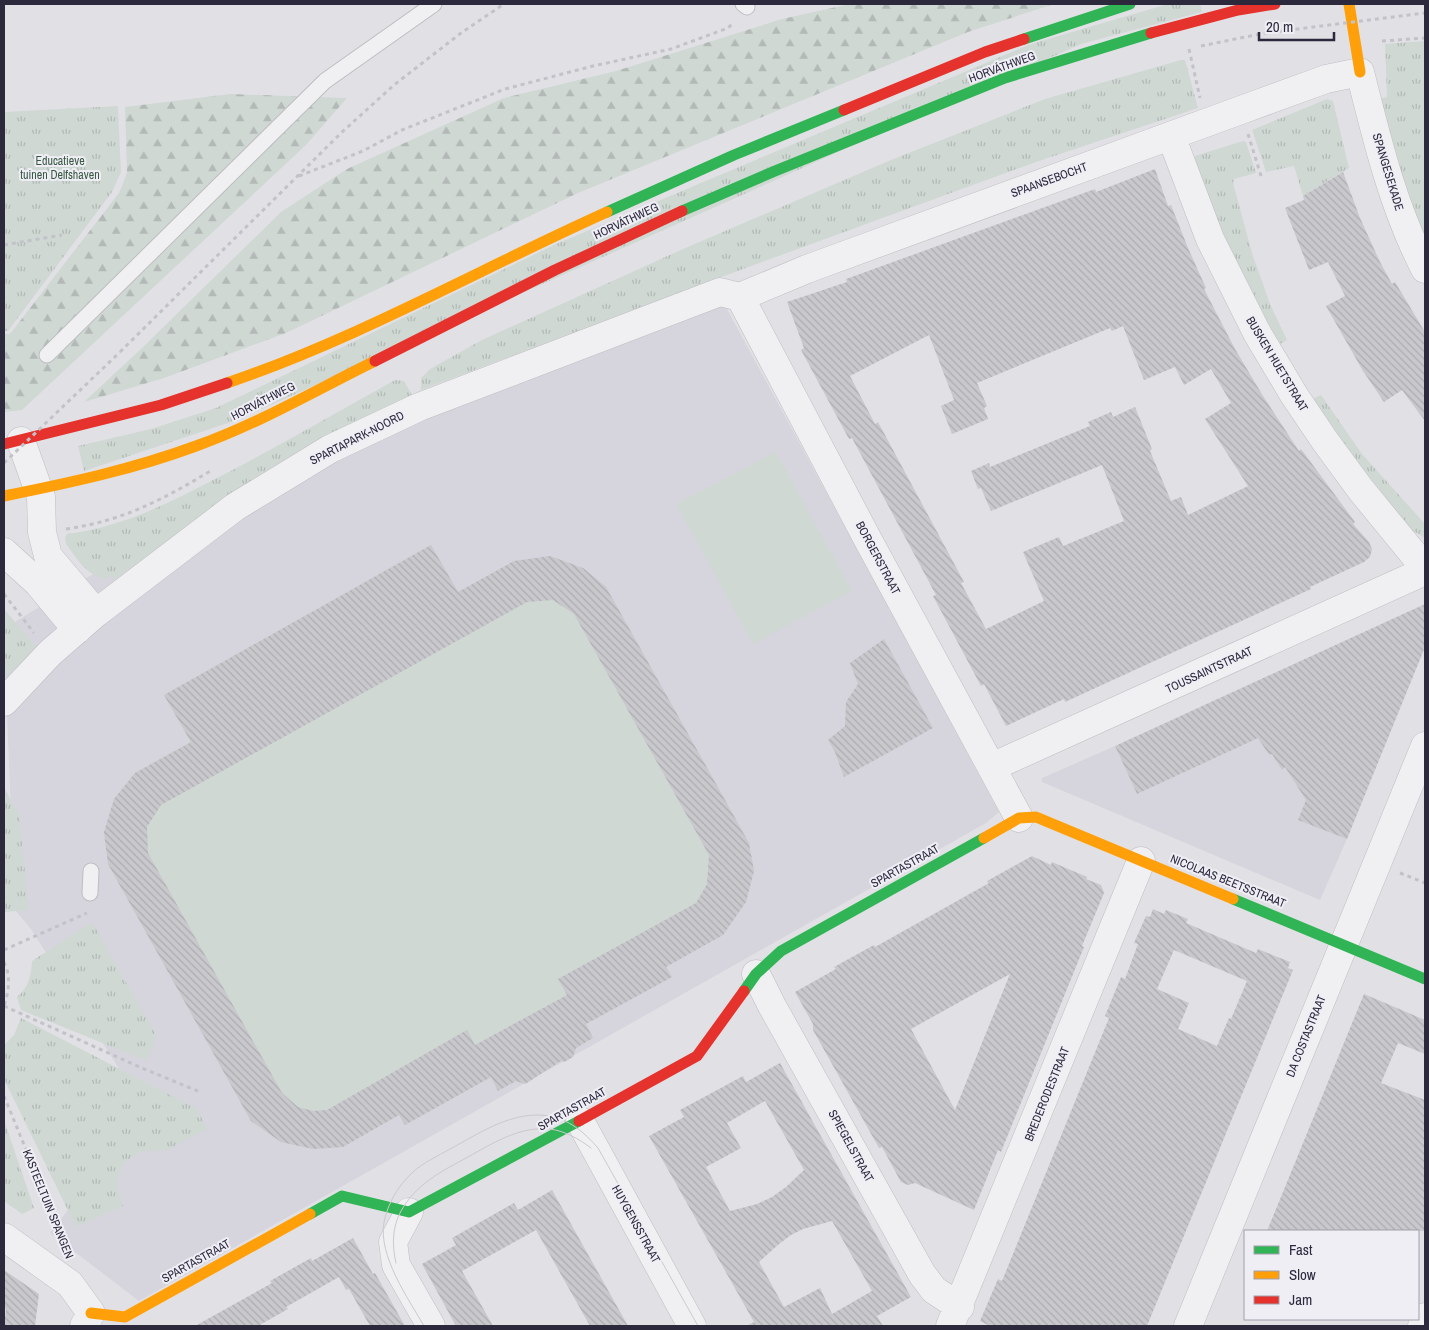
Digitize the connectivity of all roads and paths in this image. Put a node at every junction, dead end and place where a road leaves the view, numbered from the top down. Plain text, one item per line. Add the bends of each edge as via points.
1 (434, 4) edge
2 (504, 4) edge
3 (1130, 4) edge
4 (1275, 4) edge
5 (1349, 4) edge
6 (745, 5) edge
7 (1425, 13) edge
8 (1425, 38) edge
9 (1374, 41) dead end
10 (1201, 46) dead end
11 (1179, 52) dead end
12 (1360, 72) junction
13 (1241, 110) junction
14 (1206, 123) junction
15 (1171, 136) junction
16 (296, 177) junction
17 (1262, 179) dead end
18 (62, 235) dead end
19 (4, 245) edge
20 (1425, 269) edge
21 (740, 297) junction
22 (47, 355) dead end
23 (12, 442) edge
24 (4, 463) edge
25 (218, 467) dead end
26 (39, 489) junction
27 (4, 496) edge
28 (42, 532) junction
29 (4, 552) edge
30 (1425, 570) edge
31 (4, 594) edge
32 (5, 599) edge
33 (86, 622) junction
34 (50, 653) junction
35 (4, 702) edge
36 (1425, 746) edge
37 (992, 767) junction
38 (1019, 818) junction
39 (1141, 861) junction
40 (91, 871) dead end
41 (90, 893) dead end
42 (92, 911) dead end
43 (1343, 944) junction
44 (4, 950) edge
45 (4, 962) edge
46 (756, 974) junction
47 (1425, 979) edge
48 (4, 1006) edge
49 (198, 1091) dead end
50 (4, 1096) edge
51 (580, 1121) junction
52 (409, 1212) junction
53 (4, 1237) edge
54 (67, 1252) dead end
55 (955, 1316) edge
56 (1425, 1317) edge
57 (88, 1320) edge
58 (430, 1326) edge
59 (692, 1326) edge
60 (1188, 1326) edge
61 (1422, 1326) edge

1 - 22 lane via 325,81
2 - 16 path via 460,33 394,85
3 - 23 main road, HORVÁTHWEG via 985,52 734,155 279,365 161,405
4 - 26 main road, HORVÁTHWEG via 1194,20 1005,78 662,219 235,432 163,458
5 - 12 main road
6 - 16 path via 728,28 671,49 505,89
7 - 10 path, bridge via 1266,33
8 - 9 path
11 - 14 path via 1189,49
12 - 13 street, SPAANSEBOCHT via 1326,80
12 - 20 street, SPANGESEKADE via 1388,181 1410,240
13 - 14 street, SPAANSEBOCHT
13 - 17 path
14 - 15 street, SPAANSEBOCHT
15 - 21 street, SPAANSEBOCHT via 807,268
15 - 30 street, BUSKEN HUETSTRAAT via 1210,239 1257,333 1326,441
16 - 24 path, bridge
18 - 19 path
21 - 33 street, SPARTAPARK-NOORD via 720,292 419,407 330,449 235,507
21 - 37 street, BORGERSTRAAT via 866,538
23 - 26 street
25 - 28 path via 138,510 94,524
26 - 27 main road, HORVÁTHWEG
26 - 28 street
28 - 33 street via 51,562
29 - 33 street
30 - 37 street, TOUSSAINTSTRAAT
31 - 32 path
32 - 34 path
33 - 34 street, SPARTAPARK-NOORD
34 - 35 street, SPARTAPARK-NOORD
36 - 43 street, DA COSTASTRAAT
37 - 38 street, BORGERSTRAAT
38 - 39 main road, NICOLAAS BEETSSTRAAT via 1036,817
38 - 46 main road, SPARTASTRAAT via 781,951
39 - 43 main road, NICOLAAS BEETSSTRAAT
39 - 55 street, BREDERODESTRAAT
40 - 41 lane
42 - 44 path
43 - 47 main road, NICOLAAS BEETSSTRAAT
43 - 60 street, DA COSTASTRAAT
45 - 48 path via 9,979
46 - 51 main road, SPARTASTRAAT via 697,1056
46 - 55 street, SPIEGELSTRAAT via 922,1274
48 - 49 path
50 - 54 path, KASTEELTUIN SPANGEN
51 - 52 main road, SPARTASTRAAT
51 - 59 street, HUYGENSSTRAAT
52 - 57 main road, SPARTASTRAAT via 342,1196 126,1317
52 - 58 street via 393,1242 396,1265
53 - 57 street via 70,1284
56 - 61 street

